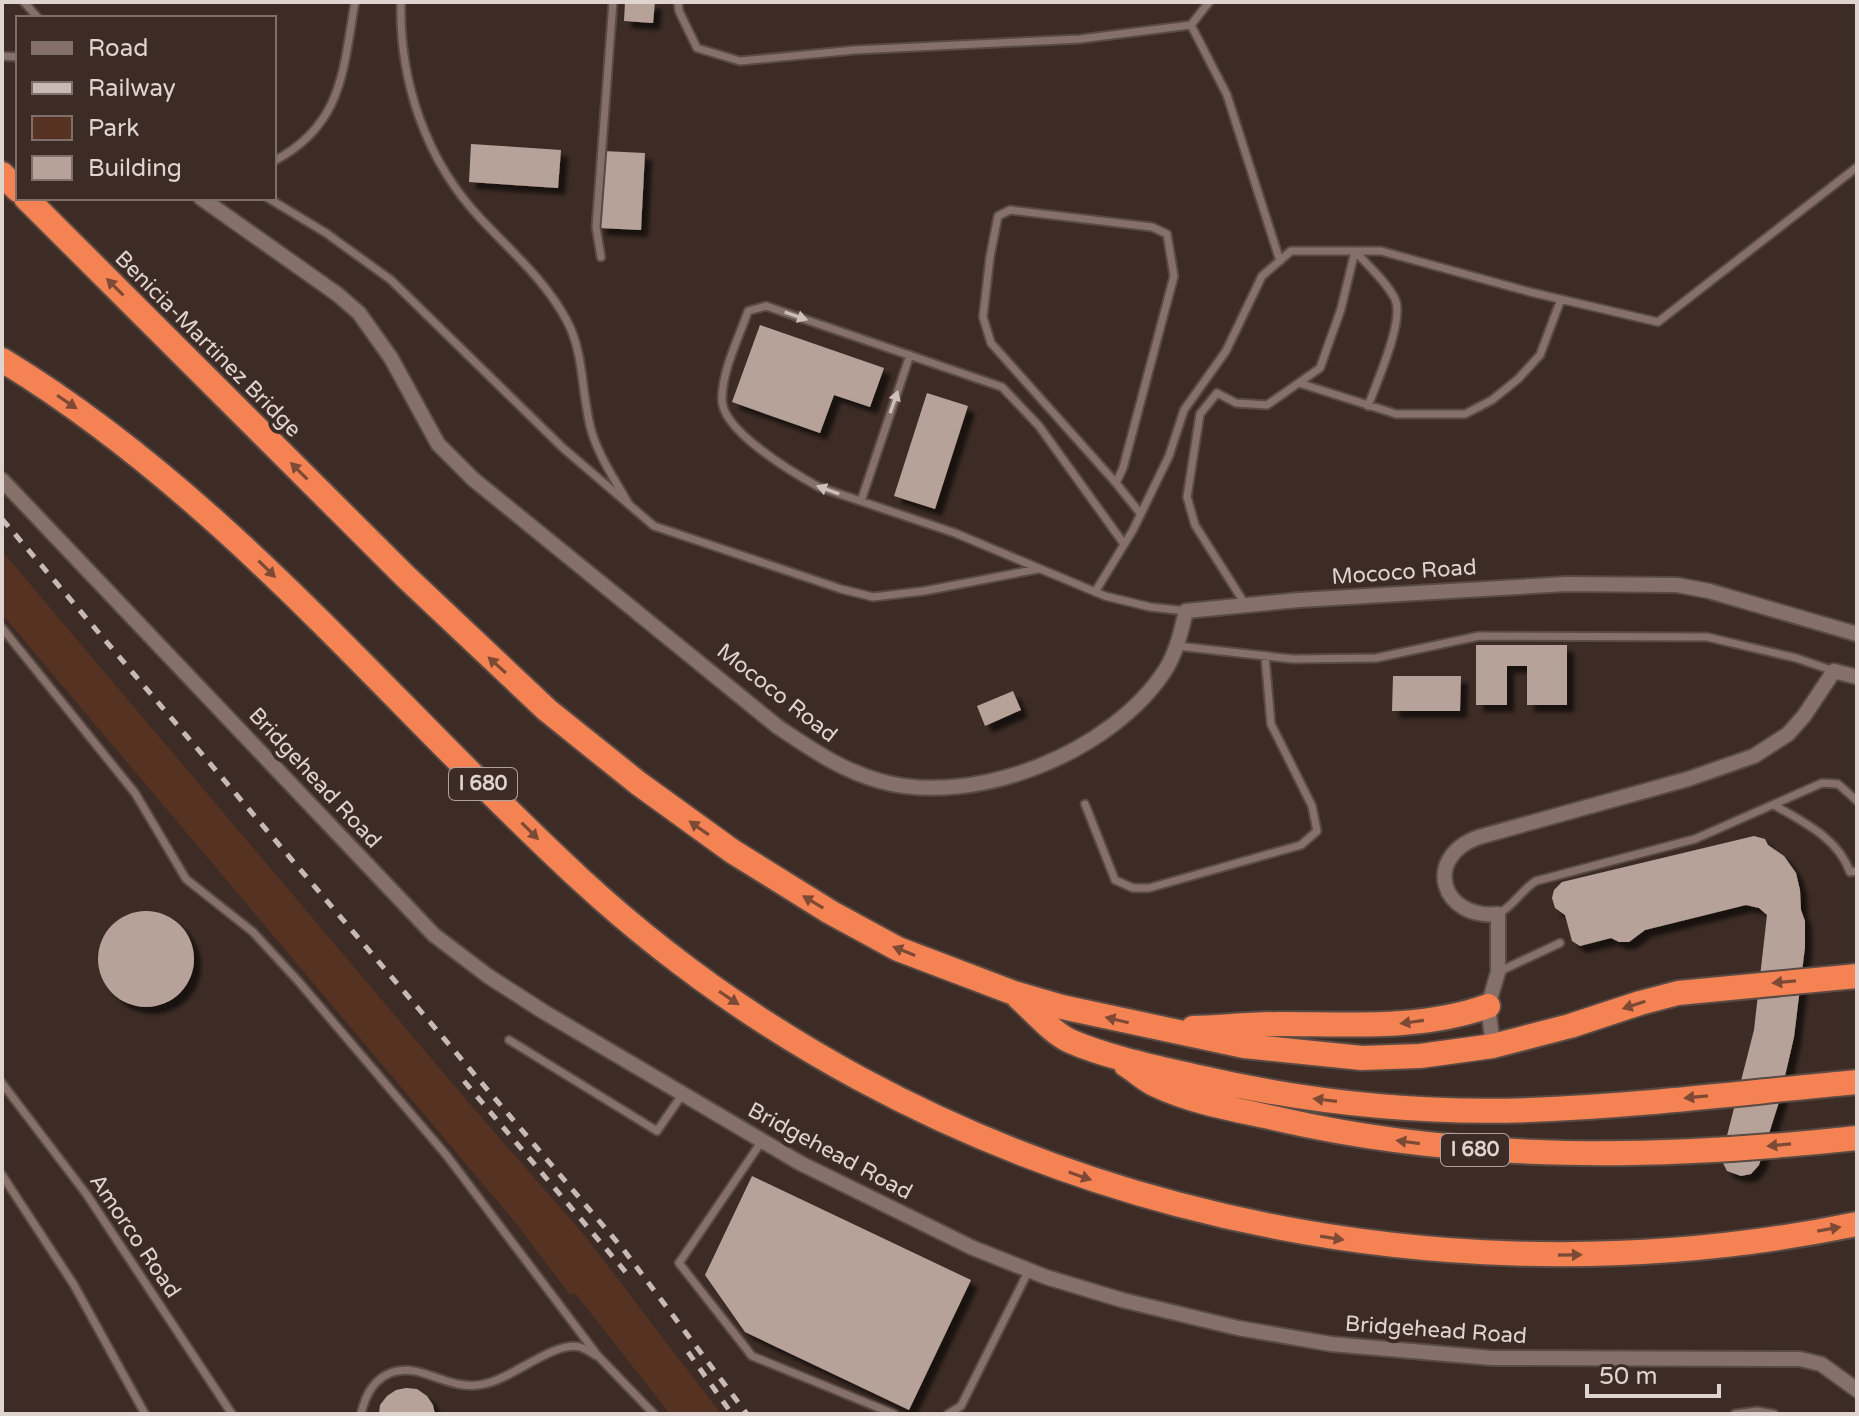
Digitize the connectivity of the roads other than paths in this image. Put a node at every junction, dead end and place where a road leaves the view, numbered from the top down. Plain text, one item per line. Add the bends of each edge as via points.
1 (355, 2) edge
2 (401, 2) edge
3 (613, 2) edge
4 (678, 2) edge
5 (1209, 2) edge
6 (1191, 25) junction
7 (276, 160) edge
8 (1857, 167) edge
9 (28, 200) edge
10 (204, 200) edge
11 (271, 200) edge
12 (1355, 251) junction
13 (601, 257) dead end
14 (1280, 261) junction
15 (1561, 299) junction
16 (910, 355) junction
17 (2, 360) edge
18 (1299, 383) junction
19 (1368, 406) junction
20 (2, 480) edge
21 (1116, 483) junction
22 (861, 501) junction
23 (631, 509) junction
24 (1140, 513) junction
25 (1124, 544) junction
26 (1040, 569) junction
27 (1095, 592) junction
28 (1246, 606) junction
29 (1186, 611) junction
30 (2, 628) edge
31 (1857, 634) edge
32 (1177, 646) junction
33 (1265, 656) junction
34 (1834, 671) junction
35 (1857, 677) edge
36 (1857, 801) edge
37 (1085, 804) dead end
38 (1774, 805) junction
39 (1857, 871) edge
40 (1498, 914) junction
41 (1560, 943) dead end
42 (1498, 972) junction
43 (1857, 976) edge
44 (1014, 993) junction
45 (1488, 1006) junction
46 (1164, 1030) junction
47 (509, 1040) dead end
48 (1493, 1046) junction
49 (1110, 1053) junction
50 (1857, 1082) edge
51 (2, 1083) edge
52 (682, 1095) junction
53 (1857, 1138) edge
54 (762, 1141) junction
55 (2, 1175) edge
56 (1857, 1224) edge
57 (1029, 1270) junction
58 (598, 1356) junction
59 (1857, 1390) edge
60 (145, 1414) edge
61 (232, 1414) edge
62 (361, 1414) edge
63 (654, 1414) edge
64 (894, 1414) edge
65 (948, 1414) edge
66 (1735, 1414) edge
67 (1774, 1414) edge

1 - 7 lane via 344,73 323,122 307,140
2 - 23 lane via 405,71 433,150 460,195 531,271 569,323 591,430
3 - 13 lane via 596,227
4 - 6 lane via 697,48 740,61 1080,39
5 - 6 lane
6 - 14 lane via 1227,95
8 - 15 lane via 1658,322
44 -> 9 highway, Benicia-Martinez Bridge / I 680 via 898,949 764,872 638,783 547,710 479,649
10 - 32 street, Mococo Road via 359,313 391,358 430,431 455,462 778,727 827,761 914,787 987,783 1026,772 1071,752 1109,726 1153,685
11 - 23 lane via 400,287
12 - 14 lane via 1291,251
12 - 15 lane via 1381,251
12 - 18 lane via 1320,368
12 - 19 lane via 1396,301 1397,318
14 - 24 lane via 1262,276 1226,351 1184,410 1169,456
15 - 19 lane via 1540,355 1492,400 1465,414 1396,414
22 -> 16 lane
22 -> 16 lane via 799,477 736,430 725,417 723,385 748,311 766,306
16 - 25 lane via 1002,387 1039,426
17 -> 56 highway, I 680 via 110,433 200,506 557,858 644,934 769,1025 937,1117 1043,1162 1152,1198 1264,1226 1378,1245 1492,1254 1607,1254 1724,1245
18 - 19 lane
18 - 28 lane via 1267,405 1236,403 1217,393 1200,414 1187,497 1195,525
20 - 52 street, Bridgehead Road via 434,935 488,976
21 - 21 lane via 1174,276 1167,234 1152,227 1010,210 998,216 990,257 983,317 991,343
21 - 24 lane
22 - 26 lane
23 - 26 lane via 680,537 873,597
24 - 25 lane
25 - 27 lane
26 - 27 lane
27 - 29 lane
28 - 29 street, Mococo Road
28 - 31 street, Mococo Road via 1567,584 1677,585
29 - 32 street, Mococo Road
30 - 58 lane via 135,793 186,879 253,932 299,982 447,1156
32 - 33 lane
33 - 34 lane via 1376,658 1479,636 1707,637
33 - 37 lane via 1271,724 1312,806 1317,831 1301,845 1133,888 1115,880
34 - 35 street
34 - 40 street via 1788,734 1754,756 1462,844 1445,865 1448,891 1466,909
36 - 38 lane via 1838,784 1822,783
38 - 39 lane via 1818,831 1844,857 1850,872
38 - 40 lane via 1695,839 1536,881
40 - 42 street
41 - 42 lane
42 - 45 street
43 -> 48 highway, I 680 via 1678,993
46 -> 44 highway, I 680
44 - 49 highway, I 680 via 1067,1040
45 -> 46 highway via 1379,1025
45 - 48 street
46 - 48 highway, I 680 via 1343,1057 1420,1056
47 - 52 lane via 657,1131
50 -> 49 highway, I 680 via 1581,1107 1439,1110 1259,1090
53 -> 49 highway, I 680 via 1608,1155 1421,1144 1290,1122 1183,1095 1153,1084
51 - 61 lane, Amorco Road via 87,1195
52 - 54 street, Bridgehead Road
54 - 57 street, Bridgehead Road via 883,1205
54 - 64 lane via 679,1263 752,1356
55 - 60 lane via 74,1285
57 - 59 street, Bridgehead Road via 1122,1300 1331,1344 1492,1358 1800,1359 1821,1364
57 - 65 lane via 961,1406
58 - 62 lane via 564,1347 516,1373 470,1387 416,1371 393,1372 370,1390
58 - 63 lane
66 - 67 lane

